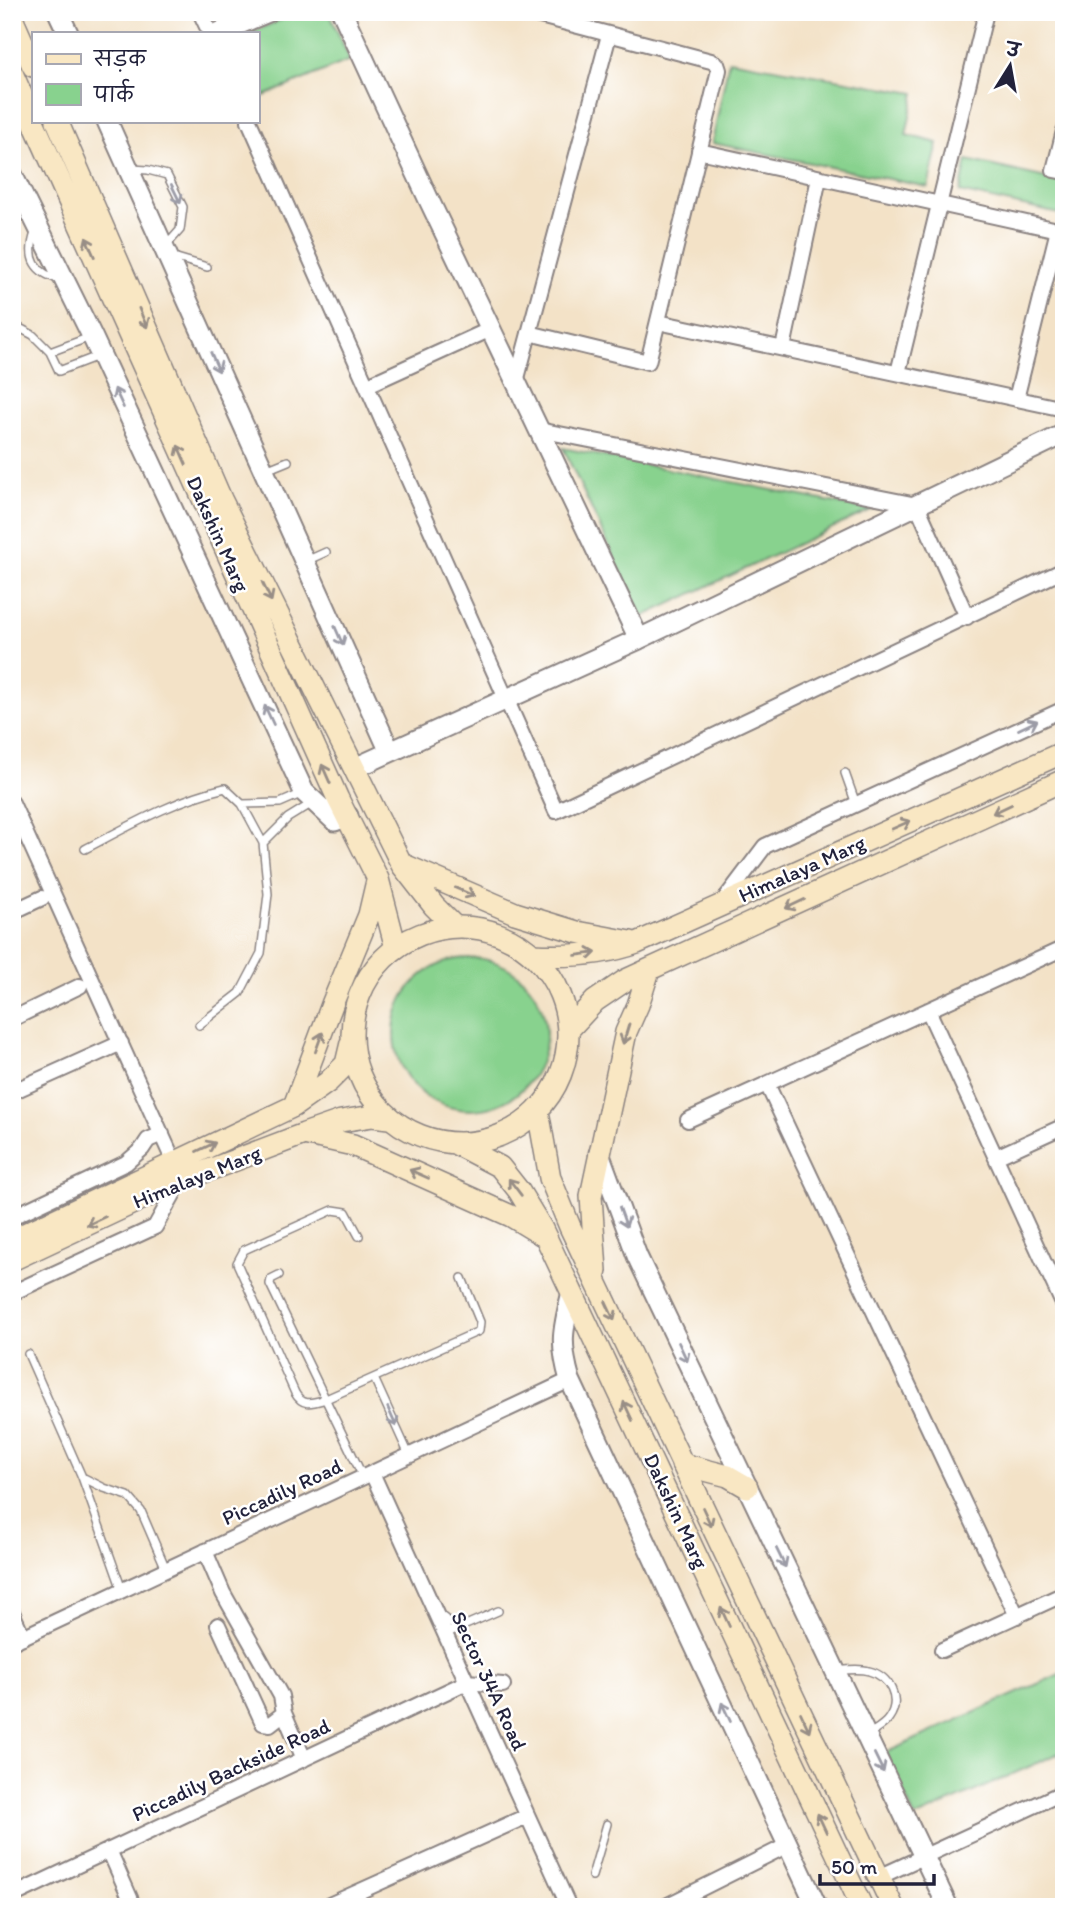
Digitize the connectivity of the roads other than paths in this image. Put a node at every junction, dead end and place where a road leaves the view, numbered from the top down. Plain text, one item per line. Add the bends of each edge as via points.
1 (58, 12) edge
2 (200, 12) edge
3 (268, 12) edge
4 (342, 12) edge
5 (525, 12) edge
6 (986, 12) edge
7 (12, 18) edge
8 (68, 32) edge
9 (210, 32) edge
10 (220, 32) edge
11 (609, 35) junction
12 (32, 64) edge
13 (12, 74) edge
14 (32, 119) edge
15 (33, 122) edge
16 (57, 122) edge
17 (107, 122) edge
18 (249, 122) edge
19 (1064, 131) edge
20 (699, 151) junction
21 (128, 169) junction
22 (1064, 172) edge
23 (12, 174) edge
24 (819, 178) junction
25 (939, 204) junction
26 (166, 251) junction
27 (207, 267) dead end
28 (658, 321) junction
29 (12, 324) edge
30 (491, 329) junction
31 (529, 333) junction
32 (96, 346) junction
33 (783, 348) junction
34 (50, 352) junction
35 (898, 373) junction
36 (516, 382) junction
37 (368, 386) junction
38 (1016, 399) junction
39 (1064, 409) edge
40 (539, 430) junction
41 (1064, 433) edge
42 (288, 461) dead end
43 (264, 471) junction
44 (917, 505) junction
45 (326, 552) dead end
46 (305, 562) junction
47 (1064, 570) edge
48 (967, 617) junction
49 (639, 639) junction
50 (508, 698) junction
51 (1064, 709) edge
52 (390, 752) junction
53 (1064, 752) edge
54 (355, 768) junction
55 (845, 773) dead end
56 (1064, 780) edge
57 (309, 797) junction
58 (12, 803) edge
59 (242, 804) junction
60 (856, 804) junction
61 (348, 816) junction
62 (263, 843) junction
63 (85, 849) dead end
64 (402, 864) junction
65 (378, 879) junction
66 (42, 898) dead end
67 (721, 904) junction
68 (12, 912) edge
69 (455, 927) junction
70 (637, 943) junction
71 (396, 948) junction
72 (1064, 948) edge
73 (533, 955) junction
74 (649, 970) junction
75 (80, 986) dead end
76 (929, 1010) junction
77 (12, 1019) edge
78 (200, 1025) dead end
79 (569, 1029) junction
80 (352, 1040) junction
81 (121, 1043) junction
82 (767, 1084) junction
83 (12, 1092) edge
84 (294, 1106) junction
85 (538, 1111) junction
86 (389, 1118) junction
87 (688, 1120) dead end
88 (1064, 1126) edge
89 (162, 1134) junction
90 (304, 1134) junction
91 (456, 1144) junction
92 (599, 1153) junction
93 (996, 1157) junction
94 (177, 1172) junction
95 (12, 1217) edge
96 (359, 1236) dead end
97 (545, 1238) junction
98 (12, 1240) edge
99 (12, 1260) edge
100 (279, 1275) dead end
101 (462, 1278) dead end
102 (597, 1284) junction
103 (572, 1292) junction
104 (12, 1293) edge
105 (1063, 1303) edge
106 (28, 1354) dead end
107 (374, 1378) junction
108 (570, 1380) junction
109 (326, 1399) junction
110 (409, 1455) junction
111 (682, 1464) junction
112 (367, 1475) junction
113 (82, 1477) junction
114 (747, 1487) junction
115 (205, 1551) junction
116 (166, 1570) junction
117 (122, 1590) junction
118 (1064, 1594) edge
119 (498, 1611) dead end
120 (12, 1612) edge
121 (1017, 1616) junction
122 (218, 1625) dead end
123 (451, 1631) junction
124 (18, 1640) edge
125 (943, 1650) dead end
126 (835, 1671) junction
127 (467, 1682) junction
128 (503, 1685) dead end
129 (284, 1713) junction
130 (866, 1736) junction
131 (304, 1759) junction
132 (1064, 1792) edge
133 (527, 1816) junction
134 (607, 1824) dead end
135 (788, 1845) junction
136 (109, 1850) junction
137 (924, 1856) junction
138 (592, 1876) dead end
139 (879, 1877) junction
140 (359, 1891) junction
141 (12, 1896) edge
142 (134, 1907) edge
143 (325, 1907) edge
144 (366, 1907) edge
145 (569, 1907) edge
146 (664, 1907) edge
147 (817, 1907) edge
148 (862, 1907) edge
149 (893, 1907) edge
150 (948, 1907) edge

1 - 8 street
2 - 9 street
3 - 10 street
4 - 30 street
5 - 11 street
6 - 25 street
7 - 12 main road
11 - 20 street via 717,64
11 - 31 street
13 - 14 main road, Dakshin Marg
61 -> 15 main road, Dakshin Marg
16 -> 54 main road, Dakshin Marg via 221,499
17 - 21 street
18 - 37 street
19 - 22 street via 1054,170
20 - 24 street
20 - 28 street
21 - 26 street
21 -> 26 lane via 167,175 183,207 180,230
23 - 32 street
24 - 25 street
24 - 33 street
25 - 35 street
25 - 38 street via 1058,230
26 - 27 lane
26 -> 43 street
28 - 31 street via 648,362
28 - 33 street
29 - 34 lane via 33,335
30 - 36 street
30 - 37 street
31 - 36 street
32 - 34 lane
32 - 34 lane via 59,371
57 -> 32 street
33 - 35 street
35 - 38 street
36 - 40 street
37 - 50 street
38 - 39 street
40 - 44 street
40 - 49 street
41 - 44 street
42 - 43 lane
43 - 46 street
44 - 48 street
44 - 49 street
45 - 46 lane
46 -> 52 street
47 - 48 street
48 - 50 street via 556,811
49 - 50 street
50 - 52 street
60 -> 51 street
52 - 54 street
67 -> 53 main road, Himalaya Marg
54 - 64 main road, Dakshin Marg
55 - 60 lane
56 -> 74 main road, Himalaya Marg
57 - 59 lane
57 - 61 street via 335,821
57 - 62 lane
58 - 81 street
59 - 62 lane
59 - 63 lane via 225,788 209,792
60 - 67 street via 765,846
61 - 65 main road, Dakshin Marg
62 - 78 lane via 268,894 261,953 240,993
64 - 69 main road, Dakshin Marg
64 -> 70 main road via 514,912 576,932
65 - 71 main road, Dakshin Marg
84 -> 65 main road via 369,915
66 - 68 street
67 - 70 main road, Himalaya Marg
69 - 71 main road via 414,937
69 - 73 main road via 510,939
73 -> 70 main road, Himalaya Marg via 576,956
71 - 80 main road via 376,966 362,989
72 - 76 street
73 - 79 main road via 564,1001
74 - 79 main road, Himalaya Marg via 595,1001
74 -> 92 main road via 626,1032
75 - 77 street
76 - 82 street
76 - 93 street
79 - 85 main road via 567,1059 556,1087
80 - 84 main road, Himalaya Marg via 346,1063
80 - 86 main road via 365,1087
81 - 83 street
81 - 89 street
82 - 87 street
82 - 121 street
94 -> 84 main road, Himalaya Marg
85 - 91 main road via 514,1130 486,1141
85 - 102 main road, Dakshin Marg via 551,1178
86 - 90 main road, Himalaya Marg via 341,1121
86 - 91 main road via 432,1140
88 - 93 street
89 - 94 street
89 - 95 street via 148,1140 126,1163
90 - 94 main road, Himalaya Marg
97 -> 90 main road via 511,1216 354,1145
97 -> 91 main road, Dakshin Marg via 500,1167
92 - 102 main road via 591,1196
92 -> 114 street via 637,1256
93 - 105 street
94 - 98 main road, Himalaya Marg
94 -> 99 main road, Himalaya Marg
94 - 104 street via 155,1227
96 - 109 lane via 346,1212 333,1210 244,1250 237,1263 299,1401 307,1404
97 - 103 main road, Dakshin Marg
100 - 109 lane via 270,1284
101 - 107 lane via 480,1322 479,1331
102 -> 111 main road, Dakshin Marg
103 - 108 street via 561,1335
148 -> 103 main road, Dakshin Marg
106 - 113 lane
107 - 109 lane
107 -> 110 lane
108 - 110 street, Piccadily Road
135 -> 108 street
109 - 112 lane
110 - 112 street, Piccadily Road
111 - 114 main road via 728,1476
111 -> 139 main road, Dakshin Marg
112 - 115 street, Piccadily Road
112 - 123 street, Sector 34A Road via 433,1611
113 - 116 lane via 128,1496 141,1511
113 - 117 lane
114 -> 126 street
115 - 116 street, Piccadily Road
115 - 129 street via 223,1593 281,1696
116 - 117 street, Piccadily Road
117 - 124 street, Piccadily Road
118 - 121 street
119 - 123 lane
120 - 124 street
121 - 125 street
122 - 129 street via 263,1723 270,1724
123 - 127 street, Sector 34A Road
126 - 130 street
126 - 130 lane via 877,1674 892,1691 895,1706 888,1720
127 - 128 street
127 - 131 street, Piccadily Backside Road
127 - 133 street, Sector 34A Road
129 - 131 street
130 -> 137 street
131 - 136 street, Piccadily Backside Road
132 - 137 street
133 - 140 street
133 - 145 street, Sector 34A Road
134 - 138 lane
135 - 146 street
135 - 147 street
136 - 141 street, Piccadily Backside Road
136 - 142 street
137 - 139 street
137 - 150 street
139 - 149 main road, Dakshin Marg
140 - 143 street
140 - 144 street

